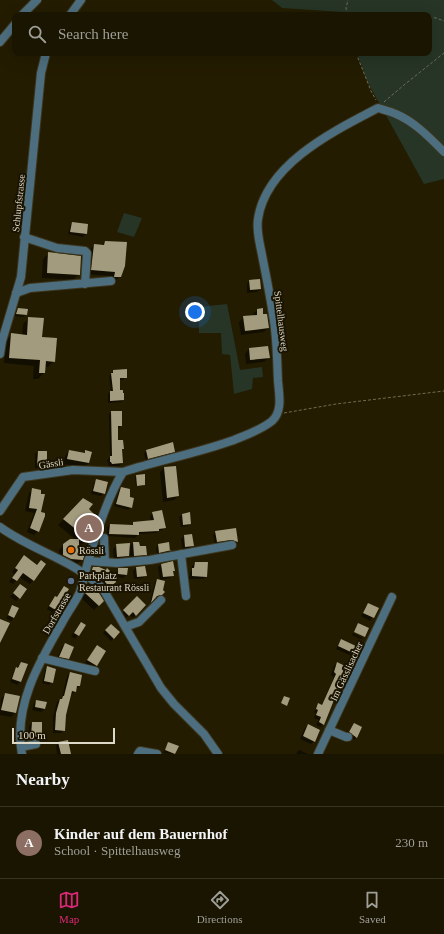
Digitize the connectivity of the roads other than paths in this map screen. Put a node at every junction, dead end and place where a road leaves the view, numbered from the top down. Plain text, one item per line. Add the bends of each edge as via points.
1 (37, 0) edge
2 (81, 0) edge
3 (25, 12) edge
4 (72, 12) edge
5 (12, 28) edge
6 (0, 42) edge
7 (45, 56) edge
8 (444, 152) edge
9 (24, 237) junction
10 (111, 281) dead end
11 (85, 284) junction
12 (16, 293) junction
13 (0, 354) edge
14 (124, 472) junction
15 (0, 511) edge
16 (0, 527) edge
17 (104, 538) dead end
18 (232, 545) dead end
19 (181, 554) junction
20 (88, 561) junction
21 (105, 562) junction
22 (84, 574) junction
23 (186, 596) dead end
24 (392, 597) dead end
25 (161, 600) dead end
26 (125, 627) junction
27 (42, 658) junction
28 (95, 671) dead end
29 (329, 730) junction
30 (348, 737) dead end
31 (36, 744) dead end
32 (21, 751) edge
33 (138, 754) edge
34 (157, 754) edge
35 (218, 754) edge
36 (318, 754) edge

1 - 3 street
2 - 4 street
5 - 6 street
7 - 9 street, Schlupfstrasse via 41,73
8 - 14 street, Spittelhausweg via 406,120 378,108 333,132 291,162 274,181 263,202 258,220 274,315 278,413 268,424 242,437 212,448
9 - 11 street via 57,248 85,251
9 - 12 street, Schlupfstrasse via 21,276
10 - 11 street
11 - 12 street via 30,288
12 - 13 street, Schlupfstrasse
14 - 15 street, Gässli via 73,470 23,478
14 - 20 street via 119,478
16 - 22 street via 19,540 58,558
17 - 21 street
18 - 19 street
19 - 21 street via 150,560
19 - 23 street
20 - 21 street
20 - 22 street
22 - 26 street via 103,589
22 - 27 street, Dorfstrasse via 79,592
24 - 29 street, Im Gässlisacher
25 - 26 street via 138,622
26 - 35 street via 166,696 204,734
27 - 28 street
27 - 32 street, Dorfstrasse via 24,706 20,735
29 - 30 street
29 - 36 street, Im Gässlisacher
31 - 32 street
33 - 34 street via 140,751

